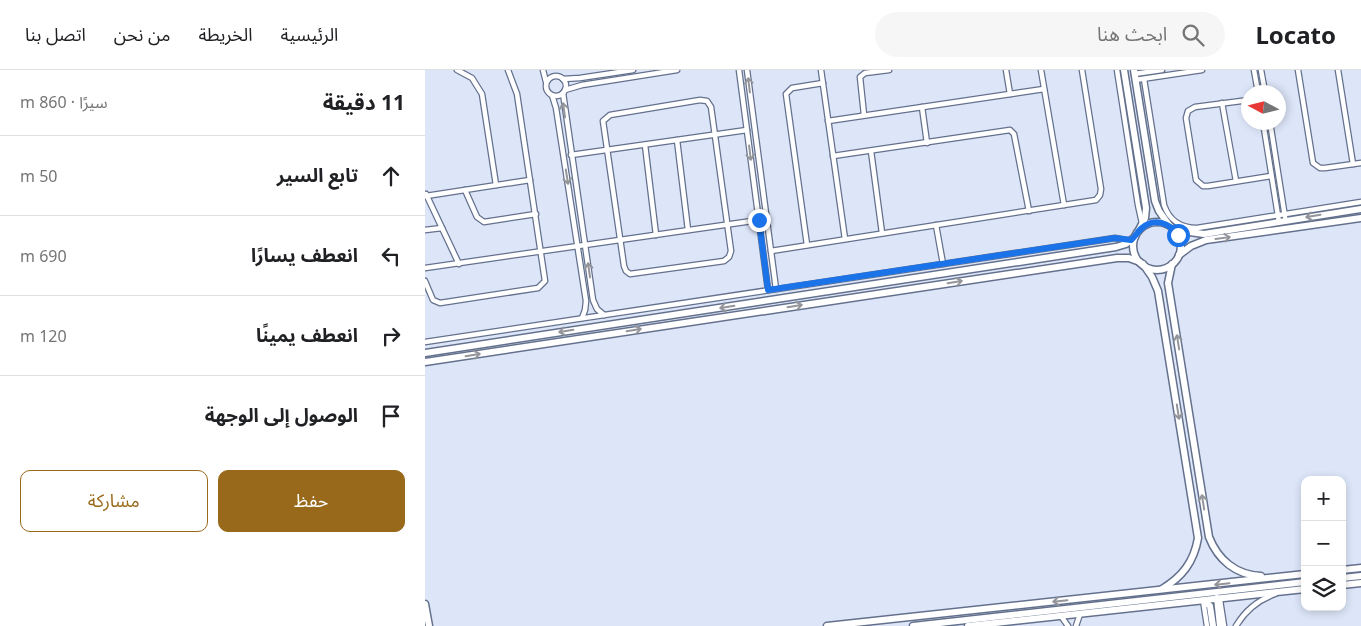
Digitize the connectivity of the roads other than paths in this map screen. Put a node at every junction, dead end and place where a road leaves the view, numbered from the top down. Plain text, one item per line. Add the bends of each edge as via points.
1 (457, 70) edge
2 (508, 70) edge
3 (543, 70) edge
4 (551, 70) edge
5 (633, 70) edge
6 (677, 70) edge
7 (739, 70) edge
8 (747, 70) edge
9 (821, 70) edge
10 (889, 70) edge
11 (1006, 70) edge
12 (1041, 70) edge
13 (1082, 70) edge
14 (1117, 70) edge
15 (1124, 70) edge
16 (1162, 70) edge
17 (1202, 70) edge
18 (1254, 70) edge
19 (1261, 70) edge
20 (1298, 70) edge
21 (1338, 70) edge
22 (1142, 72) edge
23 (1134, 75) edge
24 (556, 76) junction
25 (563, 79) junction
26 (1144, 79) junction
27 (1263, 80) junction
28 (1256, 81) junction
29 (547, 82) junction
30 (823, 83) junction
31 (1257, 85) edge
32 (1264, 85) edge
33 (1044, 89) junction
34 (564, 91) junction
35 (1010, 94) junction
36 (552, 95) junction
37 (1241, 101) edge
38 (1222, 103) junction
39 (922, 107) junction
40 (864, 115) junction
41 (828, 121) junction
42 (747, 130) junction
43 (1264, 130) edge
44 (1271, 130) edge
45 (715, 135) junction
46 (677, 140) junction
47 (927, 143) junction
48 (645, 145) junction
49 (606, 150) junction
50 (871, 151) junction
51 (571, 155) junction
52 (833, 156) junction
53 (1361, 163) edge
54 (1353, 164) junction
55 (1271, 176) junction
56 (530, 180) junction
57 (1236, 181) junction
58 (496, 185) junction
59 (465, 190) junction
60 (426, 194) edge
61 (1361, 202) edge
62 (1064, 205) junction
63 (1361, 209) edge
64 (1029, 211) junction
65 (536, 214) junction
66 (1282, 218) junction
67 (1361, 218) edge
68 (759, 220) junction
69 (727, 225) junction
70 (936, 225) junction
71 (1169, 225) junction
72 (1141, 227) junction
73 (441, 228) junction
74 (425, 230) edge
75 (688, 230) junction
76 (1175, 230) junction
77 (882, 233) junction
78 (656, 235) junction
79 (845, 239) junction
80 (1133, 239) junction
81 (619, 240) junction
82 (585, 245) junction
83 (807, 245) junction
84 (577, 246) junction
85 (771, 250) junction
86 (541, 252) junction
87 (1179, 256) junction
88 (1141, 263) junction
89 (459, 264) junction
90 (943, 264) junction
91 (1172, 264) junction
92 (425, 268) edge
93 (425, 281) edge
94 (1168, 284) junction
95 (1156, 286) junction
96 (775, 289) junction
97 (768, 290) junction
98 (604, 315) junction
99 (582, 318) junction
100 (425, 342) edge
101 (425, 353) edge
102 (425, 362) edge
103 (1197, 532) junction
104 (1208, 532) junction
105 (1361, 568) edge
106 (1346, 569) edge
107 (1301, 575) edge
108 (1274, 578) junction
109 (1346, 578) edge
110 (1361, 579) edge
111 (1301, 582) edge
112 (1346, 584) edge
113 (1159, 590) junction
114 (1301, 590) edge
115 (1222, 591) junction
116 (1280, 592) junction
117 (1202, 597) junction
118 (1218, 599) junction
119 (425, 604) edge
120 (1080, 614) junction
121 (426, 616) edge
122 (1061, 616) junction
123 (1215, 621) edge
124 (429, 626) edge
125 (827, 626) edge
126 (913, 626) edge
127 (968, 626) edge
128 (1068, 626) edge
129 (1076, 626) edge
130 (1207, 626) edge
131 (1220, 626) edge
132 (1224, 626) edge
133 (1236, 626) edge

1 - 58 street via 472,78 482,94
2 - 56 street via 517,94
3 - 29 street
4 - 24 street
5 - 25 street
6 - 34 street via 582,85
7 - 42 street
85 -> 8 street
9 - 30 street
10 - 40 street via 861,75
11 - 35 street
12 - 33 street
13 - 62 street via 1101,194 1096,200
14 - 72 street
15 - 72 street via 1145,202
16 - 22 street
17 - 26 street
18 - 28 street
19 - 27 street
20 - 54 street via 1313,162 1321,168
21 - 54 street
22 - 23 street
23 - 26 street
23 - 71 street via 1155,201
24 - 25 street
24 - 29 street
25 - 34 street
26 - 66 street via 1164,205 1171,218 1185,227 1197,228
27 - 28 street
27 - 32 street
28 - 31 street
29 - 36 street via 546,88
30 - 41 street
30 - 83 street via 792,88 786,94
33 - 35 street
33 - 62 street
34 - 36 street
51 -> 34 street
35 - 39 street
36 -> 84 street
37 - 38 street
38 - 57 street
38 - 57 street via 1195,107 1186,114 1195,176 1203,186
39 - 40 street
39 - 47 street
40 - 41 street
41 - 52 street
42 - 45 street
42 -> 68 street
43 - 55 street
44 - 66 street
45 - 46 street
45 - 49 street via 711,107 707,101 700,100 608,116 602,123
45 - 69 street
46 - 48 street
46 - 75 street
47 - 50 street
47 - 64 street via 1011,130
48 - 49 street
48 - 78 street
49 - 51 street
49 - 81 street
50 - 52 street
50 - 77 street
51 - 82 street
52 - 79 street
53 - 54 street
55 - 57 street
55 - 66 street
56 - 58 street
56 - 65 street
58 - 59 street
59 - 60 street
59 - 65 street via 482,221
60 - 73 street
61 - 66 street
62 - 64 street
63 -> 66 street
64 - 70 street
65 - 86 street
66 - 76 street via 1204,234
87 -> 67 street via 1206,240
68 - 69 street
68 - 97 street
69 - 75 street
69 - 81 street via 731,251 726,260 633,274 625,269
70 - 77 street
70 - 90 street
71 - 72 street via 1161,222
71 - 76 street
72 - 80 street
73 - 74 street
73 - 89 street
75 - 78 street
76 - 87 street via 1180,240
77 - 79 street
78 - 81 street
79 - 83 street
80 - 88 street via 1134,250
80 - 90 street via 1115,238
80 -> 101 street via 1116,247
81 - 82 street
82 - 84 street
98 -> 82 street via 593,300
83 - 85 street
84 - 86 street
84 - 99 street via 586,301
85 - 96 street
86 - 89 street
86 - 93 street via 545,279 539,288 440,304 433,300
87 - 91 street
88 - 91 street via 1160,269
88 - 95 street
102 -> 88 street via 1107,259 1123,258
89 - 92 street
90 - 96 street
91 - 94 street
94 - 95 street via 1161,282
104 -> 94 street
95 -> 103 street
96 - 97 street
97 - 98 street
98 - 99 street
99 - 100 street
103 - 104 street via 1203,535
103 - 113 street via 1197,544 1189,564 1175,581
104 - 108 street via 1216,552 1231,567 1246,574
105 - 106 street
106 - 109 street via 1352,573
107 - 108 street
108 -> 113 street
109 - 110 street
110 - 112 street
111 - 115 street
113 -> 125 street
114 - 116 street
115 - 117 street
115 - 118 street
116 - 118 street
116 - 133 street via 1255,604
117 - 118 street
117 - 120 street
117 - 123 street via 1209,604
117 - 126 street
117 - 130 street
118 - 123 street
118 - 132 street
119 - 121 street
120 - 122 street
120 - 129 street
121 - 124 street
122 - 127 street
122 - 128 street
123 - 131 street

